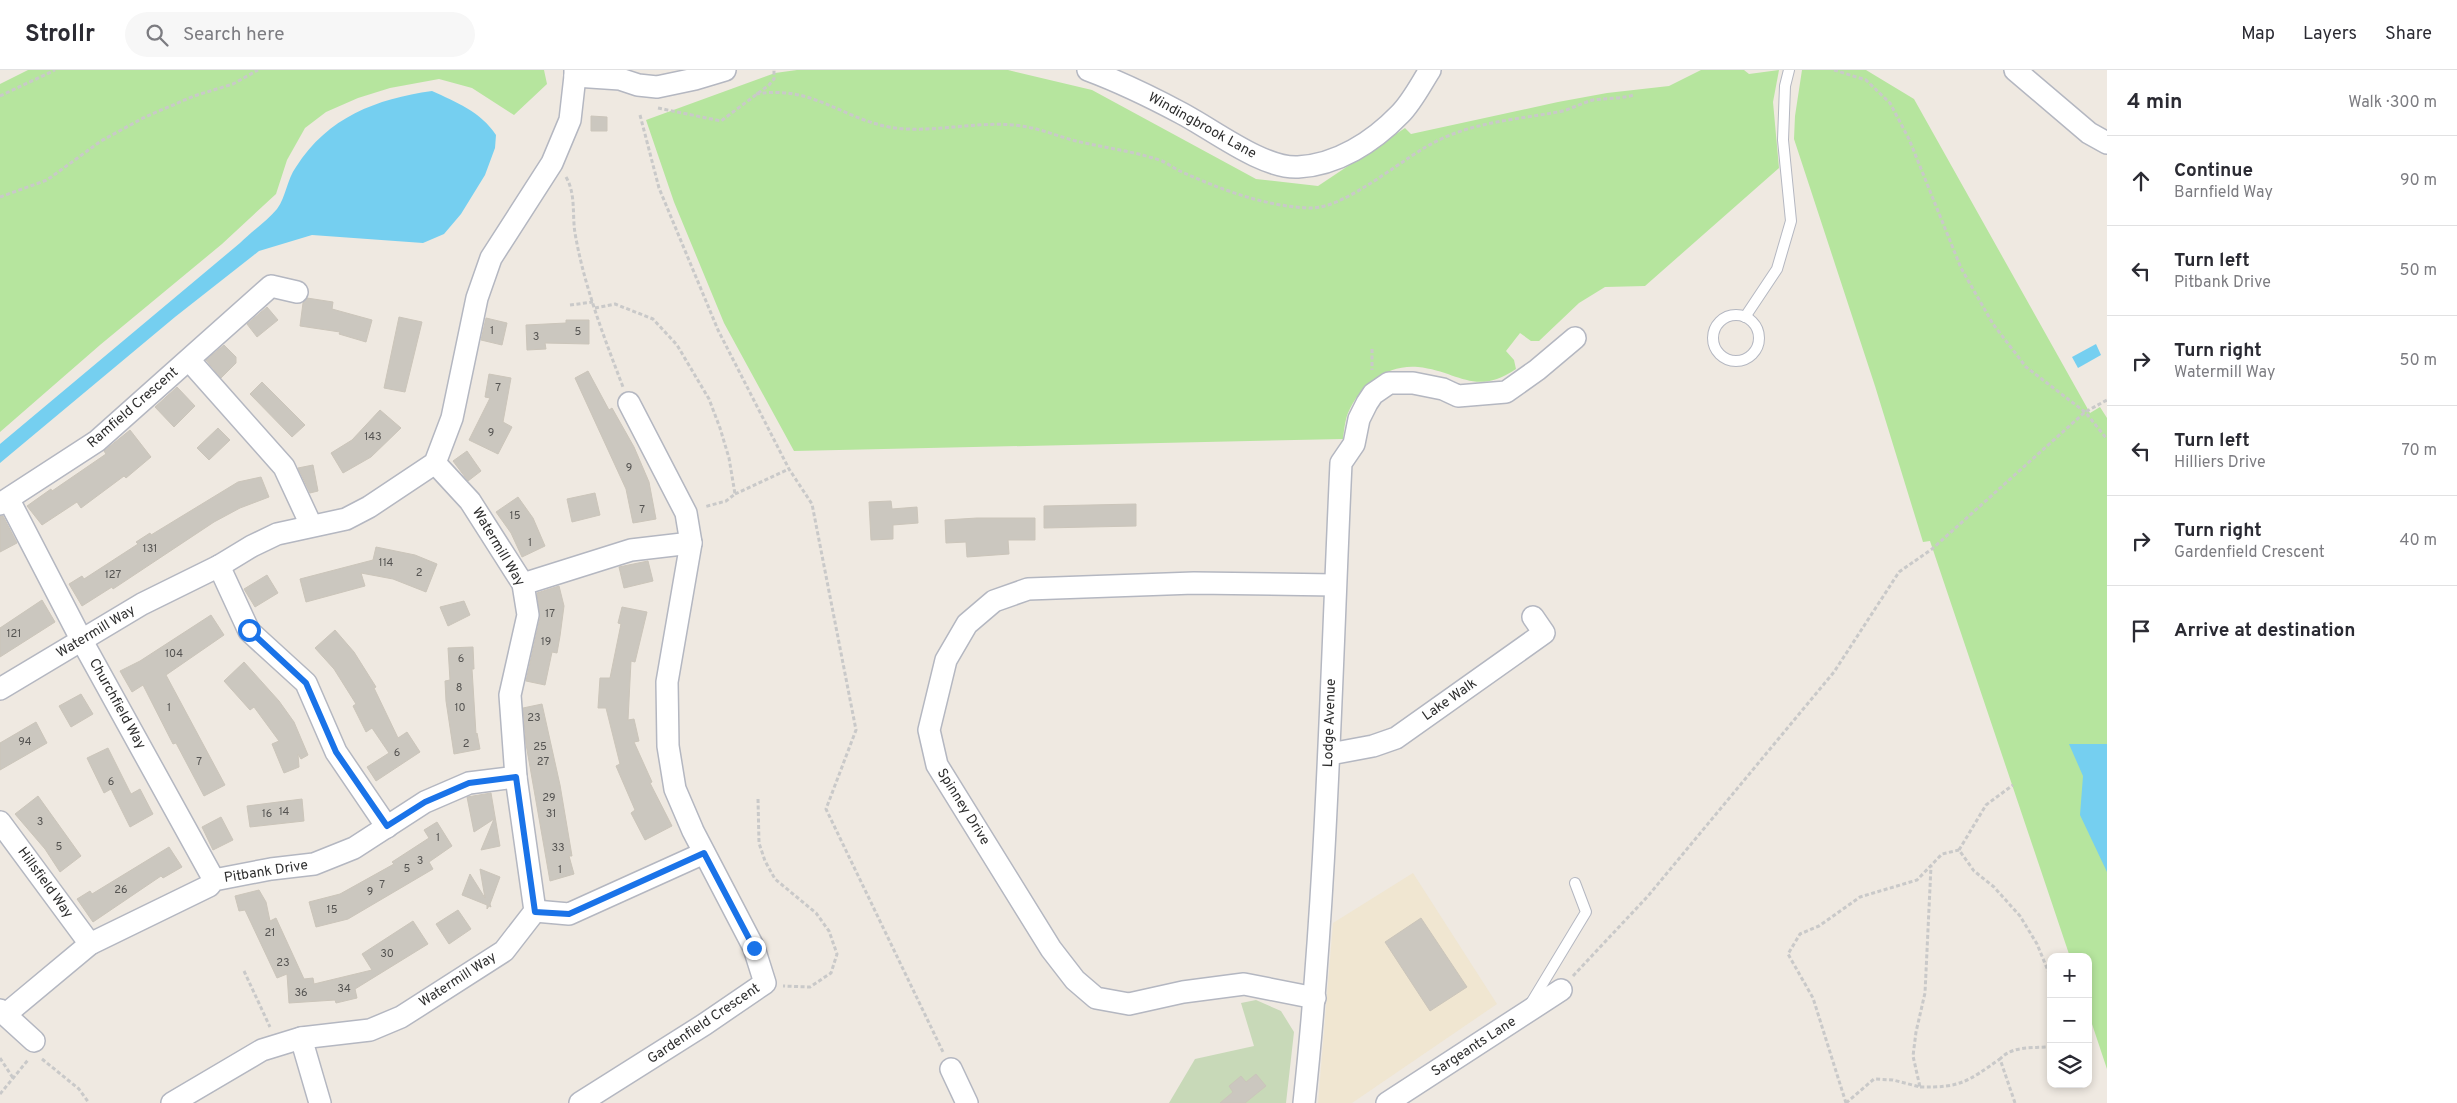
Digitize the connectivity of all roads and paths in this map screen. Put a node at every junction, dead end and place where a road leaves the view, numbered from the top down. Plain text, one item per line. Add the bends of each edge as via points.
1 (54, 70) edge
2 (258, 70) edge
3 (725, 70) edge
4 (774, 70) edge
5 (1088, 70) edge
6 (1430, 70) edge
7 (1789, 70) edge
8 (1834, 70) edge
9 (2015, 70) edge
10 (575, 73) edge
11 (1115, 75) edge
12 (756, 94) junction
13 (0, 96) edge
14 (651, 106) dead end
15 (640, 115) dead end
16 (1076, 141) dead end
17 (2107, 143) edge
18 (552, 163) junction
19 (0, 197) edge
20 (297, 292) dead end
21 (593, 302) junction
22 (570, 305) dead end
23 (595, 308) junction
24 (1745, 318) junction
25 (1575, 338) dead end
26 (189, 360) junction
27 (2107, 400) edge
28 (629, 403) joint
29 (2085, 412) junction
30 (2107, 439) edge
31 (434, 463) junction
32 (789, 469) junction
33 (735, 494) junction
34 (5, 502) edge
35 (686, 512) junction
36 (311, 526) junction
37 (691, 543) junction
38 (219, 566) junction
39 (523, 584) junction
40 (1335, 585) junction
41 (1533, 617) dead end
42 (82, 641) junction
43 (0, 689) edge
44 (1330, 754) junction
45 (516, 777) junction
46 (2014, 785) dead end
47 (758, 798) dead end
48 (0, 822) edge
49 (387, 826) junction
50 (1959, 850) junction
51 (704, 853) junction
52 (1931, 866) junction
53 (214, 880) junction
54 (1575, 883) dead end
55 (535, 912) junction
56 (90, 944) junction
57 (2047, 968) edge
58 (244, 971) dead end
59 (765, 983) junction
60 (1561, 990) joint
61 (1316, 998) junction
62 (3, 1012) edge
63 (1524, 1014) junction
64 (270, 1028) dead end
65 (301, 1038) junction
66 (2047, 1047) edge
67 (36, 1051) junction
68 (0, 1058) edge
69 (2000, 1059) junction
70 (951, 1069) joint
71 (13, 1078) junction
72 (1920, 1087) junction
73 (0, 1094) edge
74 (89, 1103) edge
75 (172, 1103) edge
76 (320, 1103) edge
77 (580, 1103) edge
78 (967, 1103) edge
79 (1304, 1103) edge
80 (1387, 1103) edge
81 (1846, 1103) edge
82 (2015, 1103) edge

1 - 13 path
2 - 19 path via 224,88 194,96 145,117 101,141 46,180
3 - 10 street via 657,87
4 - 12 path via 774,79
5 - 11 street, Windingbrook Lane
6 - 11 street, Windingbrook Lane via 1401,113 1366,144 1331,161 1296,168 1260,159
7 - 24 lane via 1785,86 1783,140 1791,221 1777,269
8 - 29 path via 1866,80 1890,103 1909,138 1961,268 1993,324 2026,368
9 - 17 street via 2089,133
10 - 18 street via 570,120
12 - 14 path via 721,121
12 - 16 path via 780,91 800,94 890,127 930,129 1012,125
15 - 32 path via 659,188 718,330
18 - 21 path via 560,168 572,188 575,233
18 - 31 street via 491,258 477,298 452,418
20 - 26 street, Ramfield Crescent via 272,286
21 - 22 path
21 - 23 path
23 - 28 path
23 - 33 path via 615,304 653,319 677,345 709,399 729,458
24 - 24 lane via 1724,319 1714,331 1718,352 1730,360 1745,360 1756,350 1759,335 1752,322
25 - 40 street, Lodge Avenue via 1506,392 1458,396 1443,389 1413,383 1389,383 1373,394 1360,419 1354,444 1341,463
26 - 34 street, Ramfield Crescent via 97,441
26 - 36 street, Ramfield Crescent via 284,467
27 - 29 path
28 - 35 street, Gardenfield Crescent
29 - 30 path
29 - 60 path via 1932,548 1898,572 1828,680 1648,896
31 - 36 street, Watermill Way via 346,519
31 - 39 street, Watermill Way via 470,502
32 - 33 path
32 - 70 path via 812,504 856,730 826,809
33 - 35 path via 726,501
34 - 42 street, Churchfield Way
35 - 37 street, Gardenfield Crescent
36 - 38 street, Watermill Way via 277,534
37 - 39 street via 631,550
37 - 51 street, Gardenfield Crescent via 667,682 668,746 675,789
38 - 42 street, Watermill Way via 142,604
38 - 49 street via 249,630 306,683 336,752
39 - 45 street, Watermill Way via 528,615 510,695
40 - 44 street, Lodge Avenue
40 - 61 street, Spinney Drive via 1194,583 1028,589 994,601 967,624 946,660 929,730 937,765 1051,949 1074,980 1096,998 1129,1004 1183,992 1244,984
41 - 44 street, Lake Walk via 1544,633 1396,738
42 - 43 street, Watermill Way
42 - 53 street, Churchfield Way
44 - 61 street, Lodge Avenue
45 - 49 street, Pitbank Drive via 469,783 425,802
45 - 55 street, Watermill Way
46 - 50 path via 1986,805
47 - 59 path via 759,843 765,861 775,879 816,913 829,931 837,954 831,973 810,987
48 - 56 street, Hillsfield Way
49 - 53 street, Pitbank Drive via 354,848 314,864
50 - 52 path via 1942,854
50 - 57 path via 1974,871 1994,887 2020,916
51 - 55 street via 569,914
51 - 59 street, Gardenfield Crescent via 754,948
52 - 72 path via 1925,993 1913,1056
52 - 81 path via 1916,880 1860,898 1819,926 1800,934 1788,954 1813,998
53 - 56 street, Pitbank Drive via 209,886
54 - 63 lane via 1586,912
55 - 65 street, Watermill Way via 504,951 401,1017 370,1030
56 - 62 street, Pitbank Drive
58 - 64 path
59 - 77 street, Gardenfield Crescent
60 - 63 street, Sargeants Lane
61 - 79 street, Lodge Avenue
62 - 67 street, Pitbank Drive
63 - 80 street, Sargeants Lane
65 - 75 street, Watermill Way via 262,1050
65 - 76 street
66 - 69 path via 2017,1049 2006,1052
67 - 71 path
67 - 74 path via 79,1089
68 - 71 path
69 - 72 path via 1967,1082 1944,1088
69 - 82 path
70 - 78 street
71 - 73 path
72 - 81 path via 1874,1079

